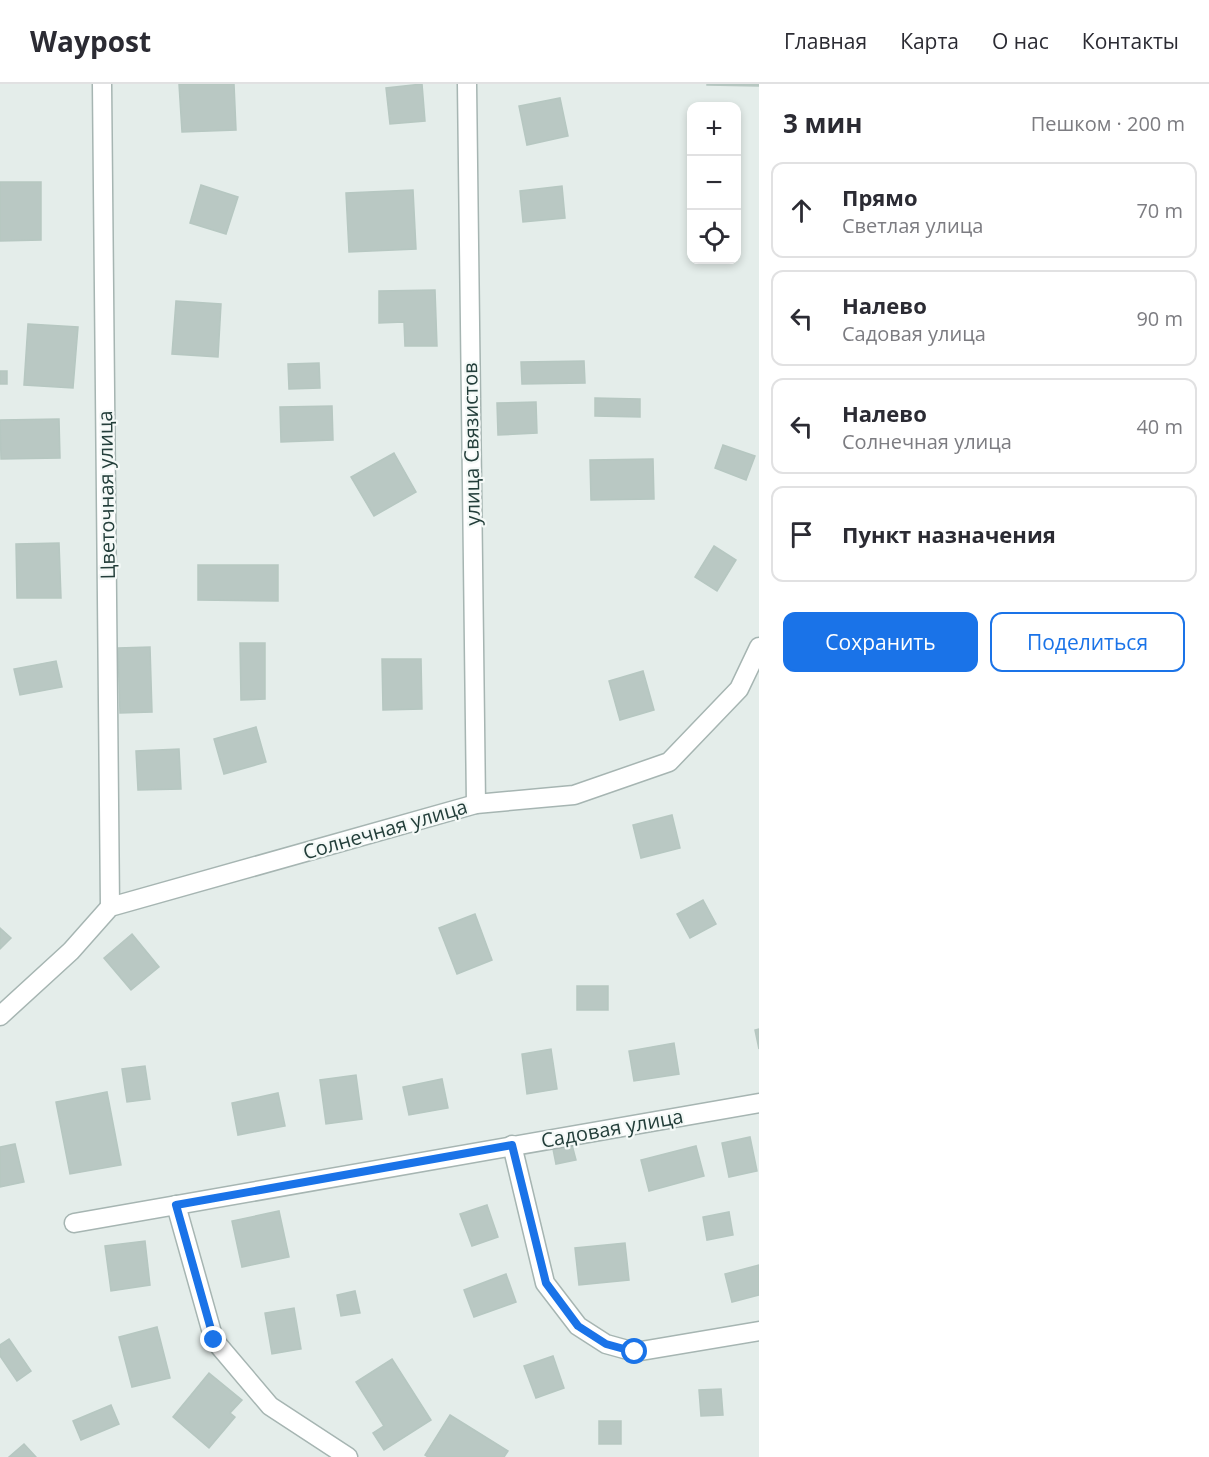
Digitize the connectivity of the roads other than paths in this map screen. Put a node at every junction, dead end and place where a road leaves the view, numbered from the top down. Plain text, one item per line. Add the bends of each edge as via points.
1 (102, 84) edge
2 (467, 84) edge
3 (759, 647) edge
4 (476, 804) junction
5 (110, 907) junction
6 (0, 1017) edge
7 (759, 1102) edge
8 (512, 1145) junction
9 (176, 1205) junction
10 (74, 1223) dead end
11 (759, 1331) edge
12 (348, 1457) edge

1 - 5 street, Цветочная улица
2 - 4 street, улица Связистов
3 - 4 street, Солнечная улица via 739,689 669,762 574,795
4 - 5 street, Солнечная улица
5 - 6 street via 71,951
7 - 8 street, Садовая улица
8 - 9 street, Садовая улица
8 - 11 street via 546,1283 578,1326 606,1344 635,1352
9 - 10 street, Садовая улица
9 - 12 street via 214,1340 270,1406

